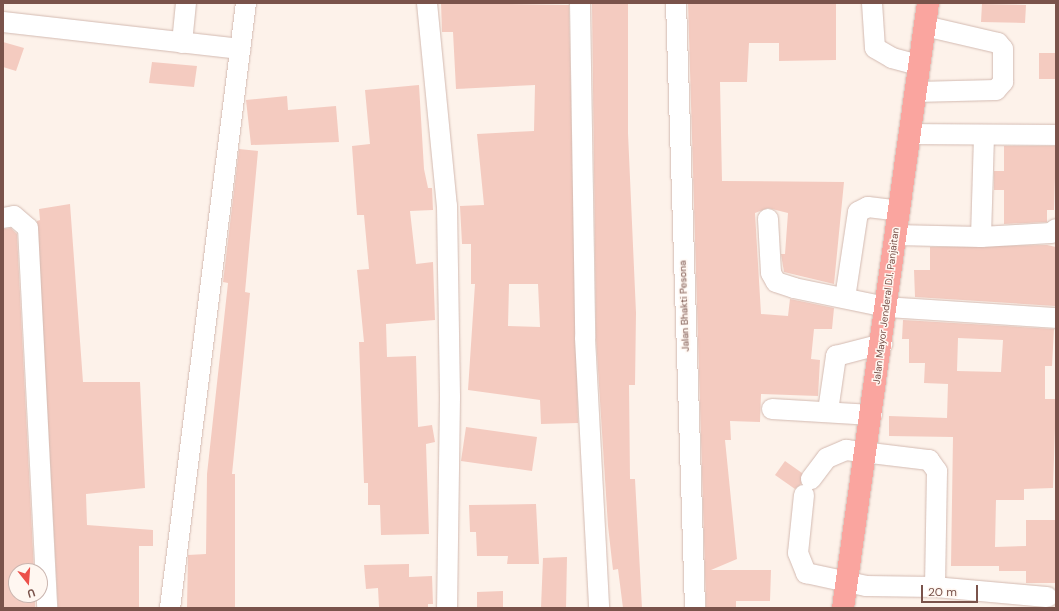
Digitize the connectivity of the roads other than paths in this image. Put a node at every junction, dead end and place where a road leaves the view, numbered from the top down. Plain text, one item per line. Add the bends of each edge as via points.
1 (186, 3) edge
2 (246, 3) edge
3 (428, 3) edge
4 (580, 3) edge
5 (676, 3) edge
6 (872, 3) edge
7 (928, 3) edge
8 (3, 22) edge
9 (925, 26) junction
10 (182, 43) junction
11 (240, 49) junction
12 (919, 64) junction
13 (916, 92) junction
14 (910, 134) junction
15 (984, 135) junction
16 (1056, 135) edge
17 (899, 211) junction
18 (3, 218) edge
19 (768, 219) dead end
20 (1056, 230) edge
21 (896, 235) junction
22 (981, 237) junction
23 (845, 298) junction
24 (886, 307) junction
25 (1056, 318) edge
26 (882, 344) junction
27 (772, 409) dead end
28 (828, 411) junction
29 (872, 415) junction
30 (867, 452) junction
31 (848, 582) junction
32 (935, 587) junction
33 (1048, 596) dead end
34 (47, 608) edge
35 (170, 608) edge
36 (447, 608) edge
37 (599, 608) edge
38 (695, 608) edge
39 (843, 608) edge

1 - 10 street
2 - 11 street
3 - 36 street via 447,206 450,397
4 - 37 street via 585,338
5 - 38 street, Jalan Bhakti Pesona
6 - 12 street via 875,48 892,58
7 - 9 highway, Jalan Mayor Jenderal D.I. Panjaitan
8 - 10 street
9 - 12 highway, Jalan Mayor Jenderal D.I. Panjaitan
9 - 13 street via 998,43 1003,48 1003,82 996,90
10 - 11 street
11 - 35 street
12 - 13 highway, Jalan Mayor Jenderal D.I. Panjaitan
13 - 14 highway, Jalan Mayor Jenderal D.I. Panjaitan
14 - 15 street
14 - 17 highway, Jalan Mayor Jenderal D.I. Panjaitan
15 - 16 street
15 - 22 street
17 - 21 highway, Jalan Mayor Jenderal D.I. Panjaitan
17 - 23 street via 868,207 858,212
18 - 34 street via 14,216 28,228
19 - 23 street via 771,273 776,282
20 - 22 street via 1052,233
21 - 22 street
21 - 24 highway, Jalan Mayor Jenderal D.I. Panjaitan
23 - 24 street
24 - 25 street
24 - 26 highway, Jalan Mayor Jenderal D.I. Panjaitan
26 - 28 street via 836,356
26 - 29 highway, Jalan Mayor Jenderal D.I. Panjaitan
27 - 28 street
28 - 29 street
29 - 30 highway, Jalan Mayor Jenderal D.I. Panjaitan
30 - 31 highway, Jalan Mayor Jenderal D.I. Panjaitan
30 - 31 street via 846,450 832,455 808,487 798,553 802,569 810,576
30 - 32 street via 935,464
31 - 32 street via 866,586
31 - 39 highway, Jalan Mayor Jenderal D.I. Panjaitan
32 - 33 street

